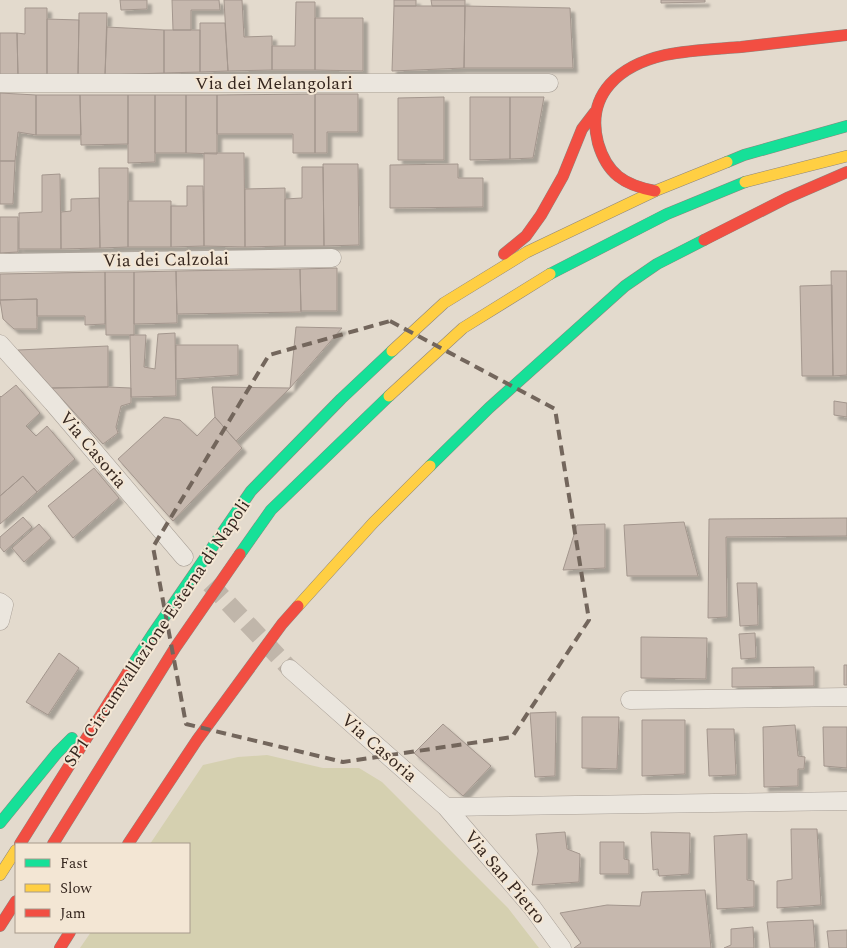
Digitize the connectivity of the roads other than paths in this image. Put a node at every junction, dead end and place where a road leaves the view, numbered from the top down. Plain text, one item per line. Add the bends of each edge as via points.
1 (847, 35) edge
2 (549, 83) dead end
3 (0, 84) edge
4 (595, 112) junction
5 (847, 126) edge
6 (847, 156) edge
7 (847, 172) edge
8 (656, 191) junction
9 (332, 258) dead end
10 (0, 263) edge
11 (476, 284) junction
12 (0, 344) edge
13 (184, 557) dead end
14 (0, 602) edge
15 (0, 621) edge
16 (290, 669) tunnel mouth
17 (847, 697) edge
18 (112, 698) junction
19 (630, 700) dead end
20 (847, 801) edge
21 (446, 806) junction
22 (0, 823) edge
23 (21, 843) edge
24 (54, 843) edge
25 (129, 843) edge
26 (15, 852) edge
27 (0, 875) edge
28 (15, 903) edge
29 (0, 926) edge
30 (69, 933) edge
31 (60, 948) edge
32 (562, 948) edge

1 - 4 highway via 666,55 641,62 608,86 600,96
2 - 3 street, Via dei Melangolari
4 - 8 highway via 594,129 614,173 632,186
4 - 11 highway via 582,129 563,176 541,215 526,236
5 - 8 highway, SP1 Circumvallazione Esterna di Napoli via 744,155
6 - 24 highway, SP1 Circumvallazione Esterna di Napoli via 748,181 667,214 542,278 463,328 358,424 271,510 175,648
7 - 25 highway via 787,198 657,264 625,286 489,408 373,523 282,624 197,740
8 - 11 highway, SP1 Circumvallazione Esterna di Napoli via 526,252
9 - 10 street, Via dei Calzolai
11 - 18 highway, SP1 Circumvallazione Esterna di Napoli via 444,303 354,386 252,491
12 - 13 street, Via Casoria
14 - 15 street via 4,605
16 - 21 street, Via Casoria
17 - 19 street
18 - 22 highway via 57,753
18 - 23 highway, SP1 Circumvallazione Esterna di Napoli
20 - 21 street
21 - 32 street, Via San Pietro via 532,907
26 - 27 highway
28 - 29 highway
30 - 31 highway

